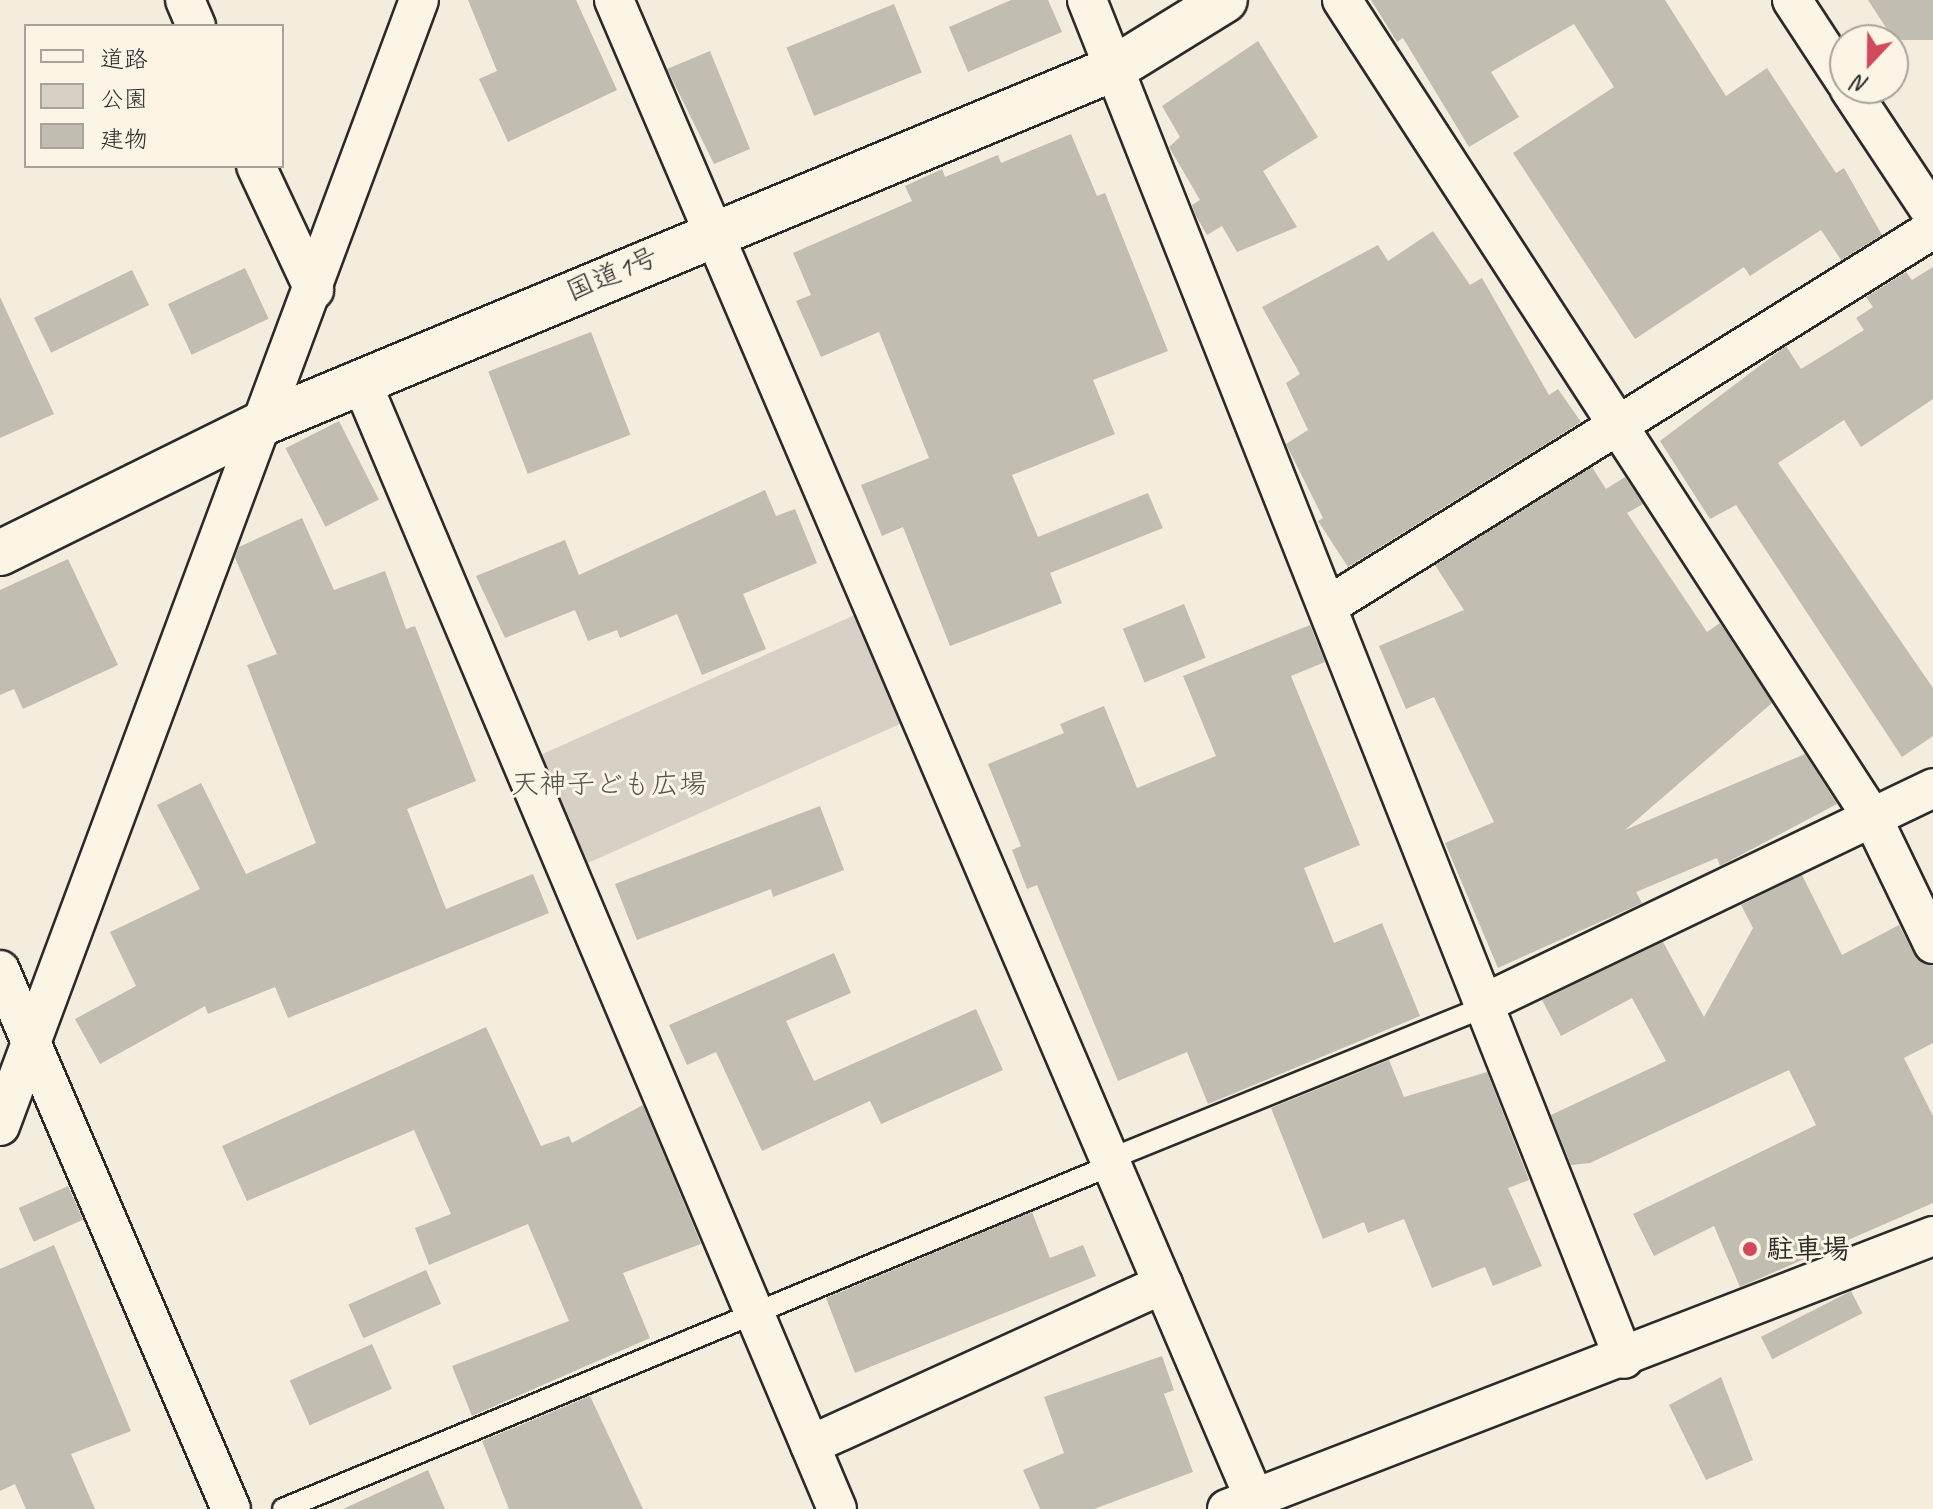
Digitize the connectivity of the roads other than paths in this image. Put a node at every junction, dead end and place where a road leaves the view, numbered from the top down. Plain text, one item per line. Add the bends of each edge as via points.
1 (185, 0) edge
2 (419, 0) edge
3 (614, 0) edge
4 (1087, 0) edge
5 (1225, 0) edge
6 (1342, 0) edge
7 (1792, 0) edge
8 (195, 24) edge
9 (1829, 57) edge
10 (1115, 68) junction
11 (1860, 104) edge
12 (257, 168) edge
13 (1933, 215) edge
14 (1933, 229) edge
15 (713, 231) junction
16 (314, 290) junction
17 (361, 381) junction
18 (263, 423) junction
19 (1624, 428) junction
20 (0, 553) edge
21 (1331, 604) junction
22 (1933, 788) edge
23 (1872, 817) junction
24 (1933, 944) edge
25 (0, 970) edge
26 (1488, 1004) junction
27 (31, 1043) junction
28 (0, 1126) edge
29 (1111, 1162) junction
30 (1933, 1236) edge
31 (1163, 1284) junction
32 (752, 1312) junction
33 (1624, 1359) junction
34 (810, 1445) junction
35 (1247, 1505) edge
36 (231, 1509) edge
37 (283, 1509) edge
38 (837, 1509) edge

1 - 8 street
2 - 16 street
3 - 15 street
4 - 10 street
5 - 10 highway, 国道1号
6 - 19 street
7 - 9 street
10 - 15 highway, 国道1号
10 - 21 street
11 - 13 street
12 - 16 street
14 - 19 street
15 - 17 highway, 国道1号
15 - 29 street
16 - 18 street
17 - 18 highway, 国道1号
17 - 32 street
18 - 20 highway, 国道1号
18 - 27 street
19 - 21 street
19 - 23 street
21 - 26 street
22 - 23 street
23 - 24 street
23 - 26 street
25 - 27 street
26 - 29 lane
26 - 33 street
27 - 28 street
27 - 36 street
29 - 31 street
29 - 32 lane
30 - 33 street
31 - 34 street
31 - 35 street
32 - 34 street
32 - 37 lane
33 - 35 street
34 - 38 street

